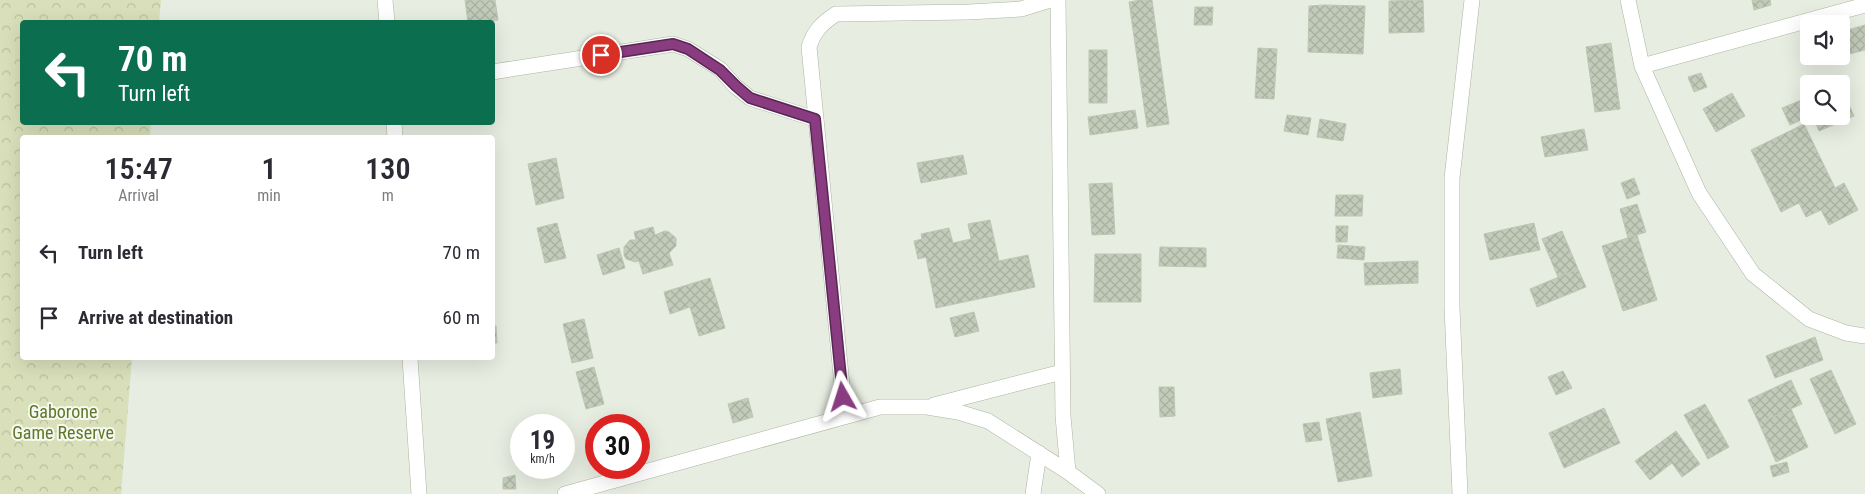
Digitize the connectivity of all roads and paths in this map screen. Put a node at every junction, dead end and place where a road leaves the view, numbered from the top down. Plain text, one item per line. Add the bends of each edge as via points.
1 (385, 0) edge
2 (1050, 0) edge
3 (1058, 0) edge
4 (1472, 0) edge
5 (1628, 0) edge
6 (1865, 5) edge
7 (387, 20) edge
8 (1642, 66) junction
9 (495, 72) edge
10 (815, 119) junction
11 (1865, 336) edge
12 (410, 360) edge
13 (1062, 372) junction
14 (928, 407) junction
15 (845, 416) junction
16 (1039, 453) junction
17 (1068, 472) junction
18 (419, 494) edge
19 (565, 494) edge
20 (1033, 494) edge
21 (1098, 494) edge
22 (1460, 494) edge

1 - 7 street
2 - 10 street via 1021,9 836,14 818,26 809,47
3 - 13 street
4 - 22 street via 1452,178 1452,307
5 - 8 street
6 - 8 street
8 - 11 street via 1699,192 1753,274 1809,319 1846,333
9 - 10 street via 673,44 688,49 720,70 750,98
10 - 15 street
12 - 18 street
13 - 14 street
13 - 17 street via 1062,416
14 - 15 street via 880,407
14 - 16 street via 988,421
15 - 19 street
16 - 17 street
16 - 20 street
17 - 21 street

